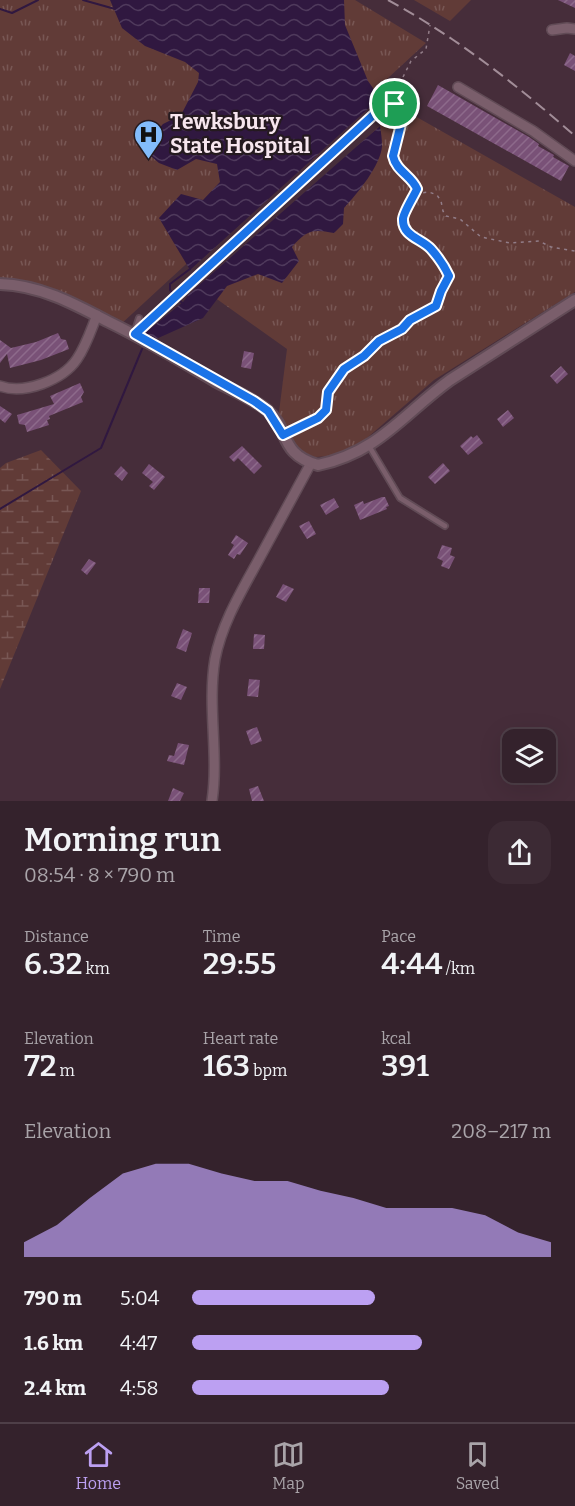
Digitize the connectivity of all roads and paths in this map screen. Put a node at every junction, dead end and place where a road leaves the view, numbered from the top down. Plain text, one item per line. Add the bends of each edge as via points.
1 (430, 25) dead end
2 (575, 29) edge
3 (552, 30) dead end
4 (458, 87) dead end
5 (393, 97) junction
6 (575, 161) edge
7 (417, 189) junction
8 (575, 251) edge
9 (0, 284) edge
10 (575, 300) edge
11 (97, 315) junction
12 (139, 318) dead end
13 (135, 334) junction
14 (0, 386) edge
15 (283, 435) junction
16 (369, 446) junction
17 (311, 463) junction
18 (445, 526) dead end
19 (212, 801) edge

1 - 5 path via 426,49 411,61
2 - 3 street
4 - 6 street
5 - 7 path via 401,124 394,161
5 - 13 path
7 - 8 path via 437,195 446,216 460,219 481,237 510,243 538,241
7 - 15 path via 402,217 404,228 443,261 449,276 436,306 379,341 344,369 328,392 326,410
9 - 11 street via 33,287
10 - 16 street via 450,380
11 - 13 street
11 - 14 street via 78,357 64,372 28,389
12 - 13 lane
13 - 15 street via 254,401 268,411
15 - 17 street via 294,453
16 - 17 street via 318,465
16 - 18 lane via 400,498
17 - 19 street via 220,637 213,695

